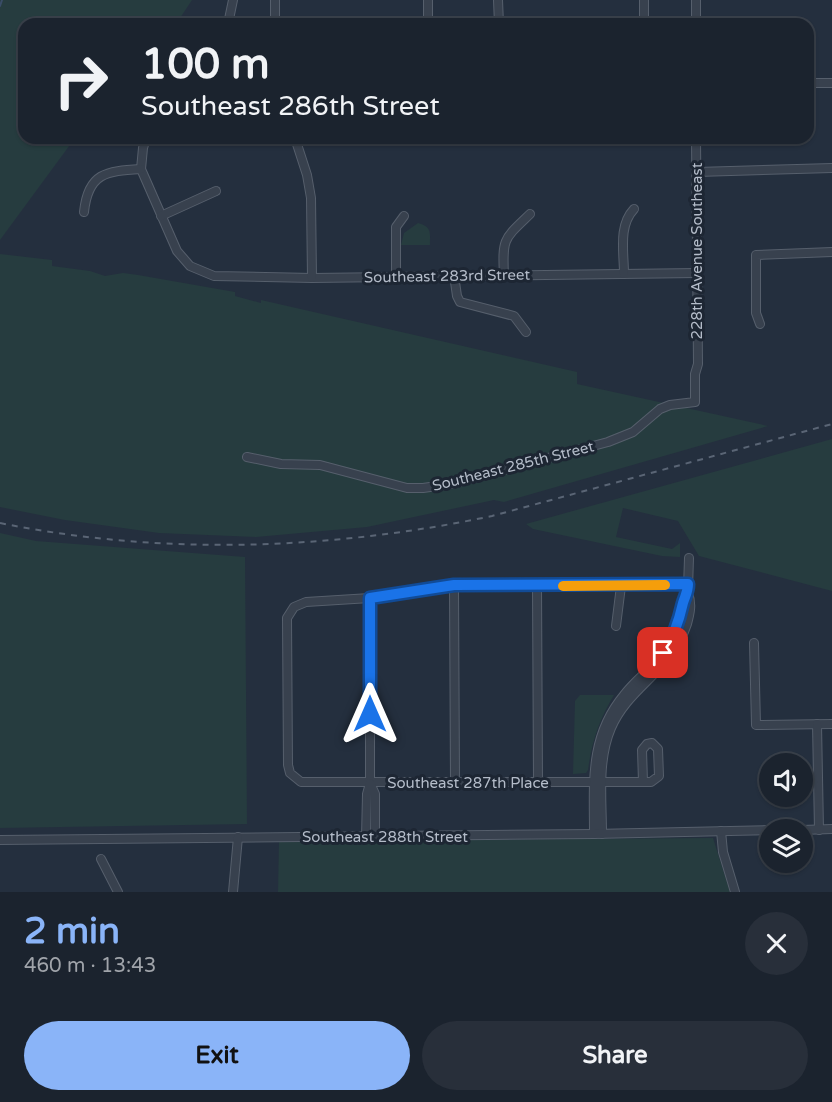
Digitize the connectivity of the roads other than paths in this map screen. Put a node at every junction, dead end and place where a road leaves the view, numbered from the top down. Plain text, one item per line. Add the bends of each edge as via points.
1 (232, 0) edge
2 (275, 0) edge
3 (428, 0) edge
4 (498, 0) edge
5 (644, 0) edge
6 (696, 0) edge
7 (229, 18) edge
8 (275, 18) edge
9 (428, 18) edge
10 (499, 18) edge
11 (644, 18) edge
12 (696, 18) edge
13 (814, 83) edge
14 (832, 83) edge
15 (144, 144) edge
16 (297, 144) edge
17 (696, 144) edge
18 (832, 168) edge
19 (141, 169) junction
20 (696, 172) junction
21 (216, 191) dead end
22 (634, 209) dead end
23 (84, 212) dead end
24 (530, 214) dead end
25 (162, 216) junction
26 (404, 216) dead end
27 (832, 252) edge
28 (696, 273) junction
29 (624, 274) junction
30 (454, 275) junction
31 (504, 275) junction
32 (396, 277) junction
33 (312, 278) junction
34 (760, 324) dead end
35 (526, 332) dead end
36 (698, 364) joint
37 (248, 457) dead end
38 (688, 558) dead end
39 (454, 585) junction
40 (537, 585) junction
41 (621, 586) junction
42 (688, 589) junction
43 (370, 598) junction
44 (616, 626) dead end
45 (754, 643) dead end
46 (816, 724) junction
47 (832, 724) edge
48 (643, 782) junction
49 (370, 783) junction
50 (455, 783) junction
51 (538, 783) junction
52 (598, 783) junction
53 (759, 830) edge
54 (813, 830) edge
55 (819, 830) junction
56 (832, 830) edge
57 (721, 831) junction
58 (598, 834) junction
59 (238, 837) junction
60 (370, 837) junction
61 (0, 840) edge
62 (101, 859) dead end
63 (118, 892) edge
64 (233, 892) edge
65 (735, 892) edge

1 - 7 street
2 - 8 street
3 - 9 street
4 - 10 street
5 - 11 street
6 - 12 street
13 - 14 street
15 - 19 street
16 - 33 street via 311,198
17 - 20 street, 228th Avenue Southeast
18 - 20 street
19 - 23 street via 112,172 98,178 88,188
19 - 25 street
20 - 28 street, 228th Avenue Southeast
21 - 25 street
22 - 29 street via 624,227
24 - 31 street via 504,242
25 - 33 street, Southeast 283rd Street via 177,251 198,271 222,278
26 - 32 street via 396,227
27 - 34 street via 756,255 756,313
28 - 29 street, Southeast 283rd Street
28 - 36 street, 228th Avenue Southeast
29 - 31 street, Southeast 283rd Street
30 - 31 street, Southeast 283rd Street
30 - 32 street, Southeast 283rd Street
30 - 35 street via 460,302 514,316
32 - 33 street, Southeast 283rd Street
36 - 37 street, Southeast 285th Street via 695,402 660,409 633,432 608,442 451,484 407,488 327,466 274,463
38 - 42 street
39 - 40 street
39 - 43 street
39 - 50 street
40 - 41 street
40 - 51 street
41 - 42 street
41 - 44 street
42 - 52 street via 690,610 677,647 626,704 611,728
43 - 49 street
43 - 49 street, Southeast 287th Place via 306,602 294,607 287,618 290,773 295,779 311,783
45 - 46 street via 756,725
46 - 47 street
46 - 55 street
48 - 48 street via 642,750 652,743 658,748 659,776 655,781
48 - 52 street, Southeast 287th Place
49 - 50 street, Southeast 287th Place
49 - 60 street
50 - 51 street, Southeast 287th Place
51 - 52 street, Southeast 287th Place
52 - 58 street
53 - 57 street, Southeast 288th Street
54 - 55 street
55 - 56 street
57 - 58 street, Southeast 288th Street
57 - 65 street
58 - 60 street, Southeast 288th Street
59 - 60 street, Southeast 288th Street
59 - 61 street, Southeast 288th Street
59 - 64 street
62 - 63 street

